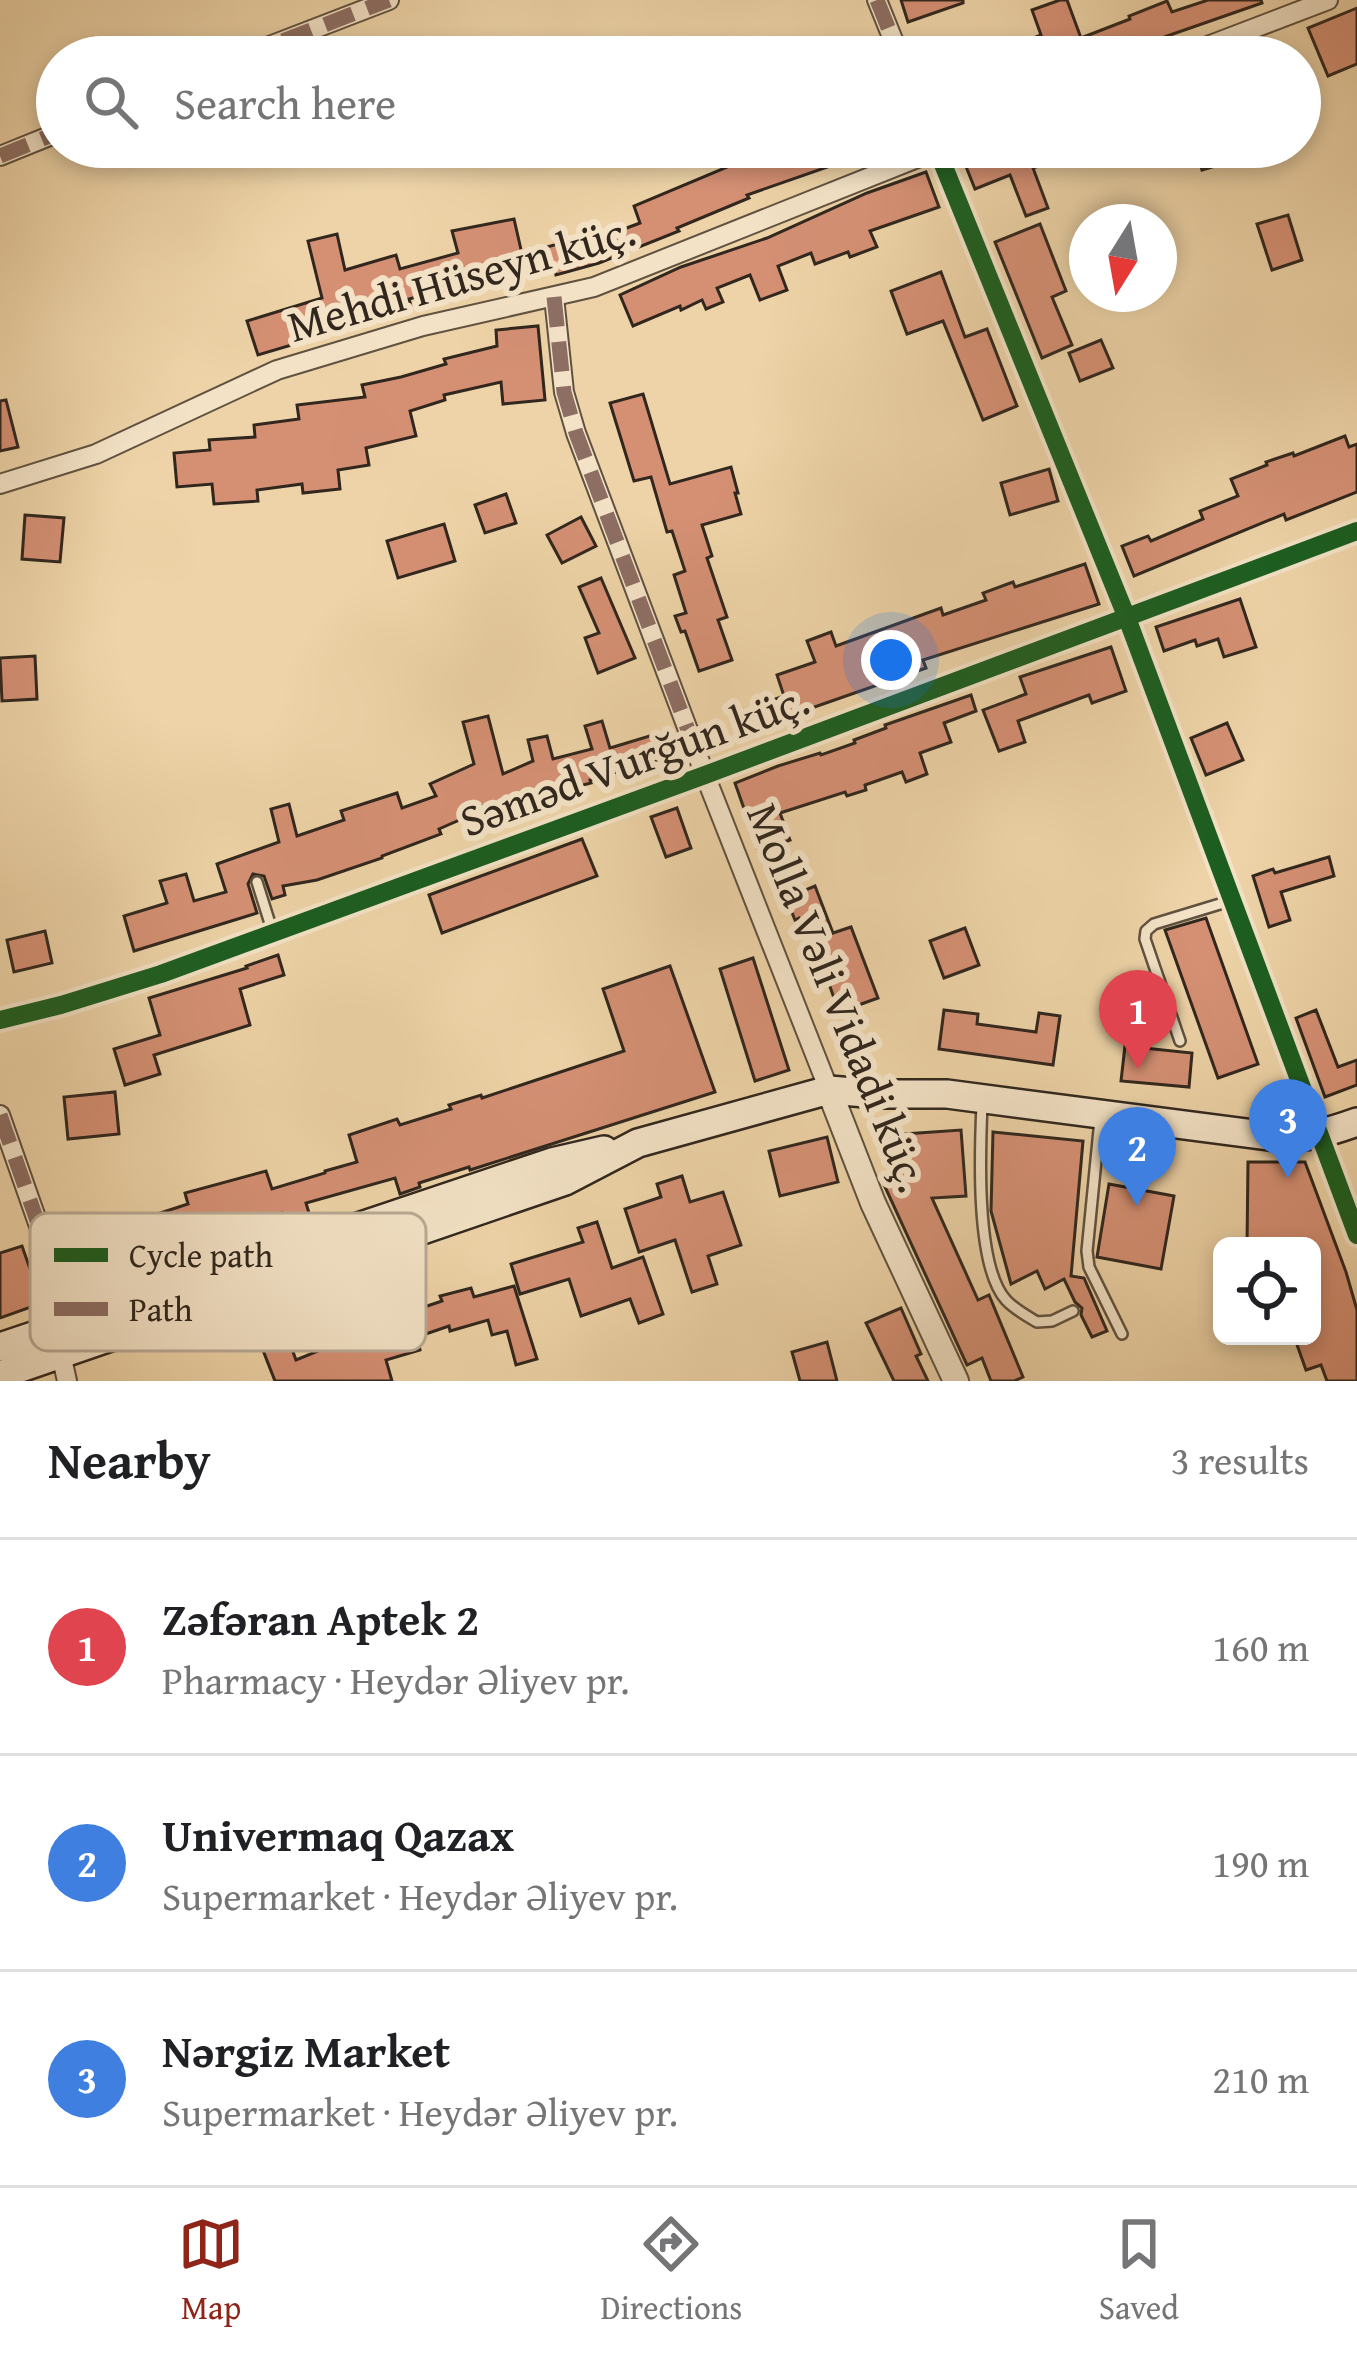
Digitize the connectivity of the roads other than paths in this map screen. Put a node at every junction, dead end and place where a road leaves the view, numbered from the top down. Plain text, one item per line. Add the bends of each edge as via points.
1 (878, 0) edge
2 (1328, 0) edge
3 (378, 2) edge
4 (293, 36) edge
5 (892, 36) edge
6 (1234, 36) edge
7 (36, 141) edge
8 (0, 156) edge
9 (890, 168) edge
10 (948, 168) edge
11 (554, 297) junction
12 (0, 484) edge
13 (1357, 531) edge
14 (1126, 618) junction
15 (705, 775) junction
16 (257, 882) dead end
17 (1233, 900) junction
18 (273, 933) junction
19 (0, 1020) edge
20 (1180, 1041) dead end
21 (829, 1090) junction
22 (982, 1098) junction
23 (1101, 1114) junction
24 (0, 1115) edge
25 (1357, 1122) edge
26 (1321, 1135) junction
27 (417, 1213) edge
28 (30, 1225) edge
29 (1357, 1235) edge
30 (1073, 1311) dead end
31 (1122, 1334) dead end
32 (54, 1351) edge
33 (0, 1376) edge
34 (956, 1381) edge

1 - 5 street
2 - 6 street
3 - 4 street
7 - 8 street
9 - 11 street, Mehdi Hüseyn küç.
10 - 14 street
11 - 12 street, Mehdi Hüseyn küç. via 277,370 96,454
11 - 15 street, Molla Vəli Vidadi küç. via 576,433
13 - 14 street, Səməd Vurğun küç.
14 - 15 street, Səməd Vurğun küç.
14 - 17 street
15 - 18 street, Səməd Vurğun küç.
15 - 21 street, Molla Vəli Vidadi küç.
16 - 18 lane
17 - 20 lane via 1146,931
17 - 26 street
18 - 19 street, Səməd Vurğun küç.
21 - 22 main road
21 - 27 main road via 552,1162
21 - 34 street, Molla Vəli Vidadi küç.
22 - 23 main road
22 - 30 lane via 985,1232 1002,1296 1037,1322
23 - 26 main road via 1276,1138
23 - 31 lane via 1087,1251
24 - 28 street
25 - 26 main road
26 - 29 street
32 - 33 main road

